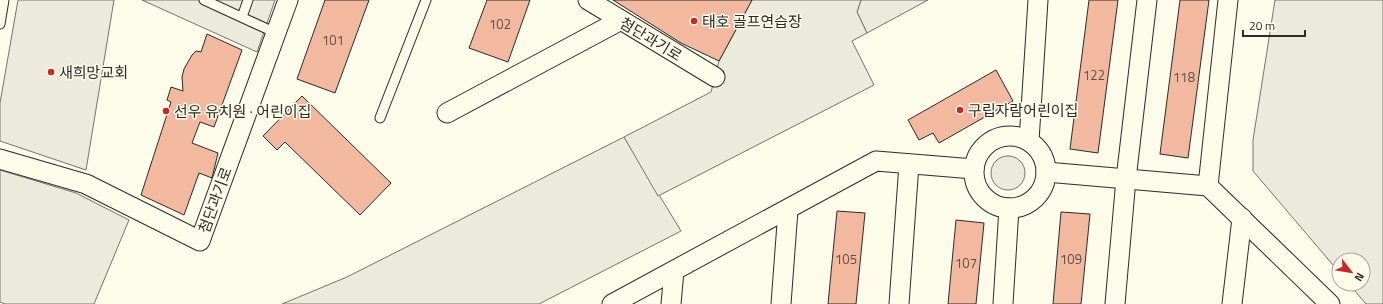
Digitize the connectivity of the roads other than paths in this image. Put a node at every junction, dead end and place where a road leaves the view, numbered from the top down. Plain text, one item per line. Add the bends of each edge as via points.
1 (4, 0) edge
2 (204, 0) edge
3 (248, 0) edge
4 (288, 0) edge
5 (426, 0) edge
6 (588, 0) edge
7 (1038, 0) edge
8 (1147, 0) edge
9 (1228, 0) edge
10 (242, 18) junction
11 (621, 20) junction
12 (0, 24) edge
13 (276, 33) junction
14 (715, 77) dead end
15 (447, 113) dead end
16 (380, 118) dead end
17 (1029, 141) junction
18 (0, 159) edge
19 (909, 164) junction
20 (974, 169) junction
21 (1046, 172) junction
22 (1126, 179) junction
23 (1208, 186) junction
24 (1009, 208) junction
25 (788, 210) junction
26 (1242, 218) junction
27 (674, 271) junction
28 (612, 304) edge
29 (671, 304) edge
30 (781, 304) edge
31 (899, 304) edge
32 (1004, 304) edge
33 (1115, 304) edge
34 (1232, 304) edge
35 (1330, 304) edge

1 - 12 lane
2 - 10 lane
3 - 10 lane
4 - 13 street, 첨단과기로
5 - 16 lane
6 - 11 street, 첨단과기로
7 - 17 street
8 - 22 street
9 - 23 street
10 - 13 lane
11 - 14 street, 첨단과기로
11 - 15 street
13 - 18 street, 첨단과기로 via 200,241 86,184
17 - 20 street via 1018,136 1005,136 994,140 984,147 977,157
17 - 21 street via 1038,149 1044,160
19 - 20 street
19 - 25 street via 876,161
19 - 31 street
20 - 24 street via 975,181 984,196 997,206
21 - 22 street
21 - 24 street via 1039,194 1031,202
22 - 23 street
22 - 33 street
23 - 26 street
24 - 32 street
25 - 27 street
25 - 30 street
26 - 34 street
26 - 35 street
27 - 28 street
27 - 29 street

